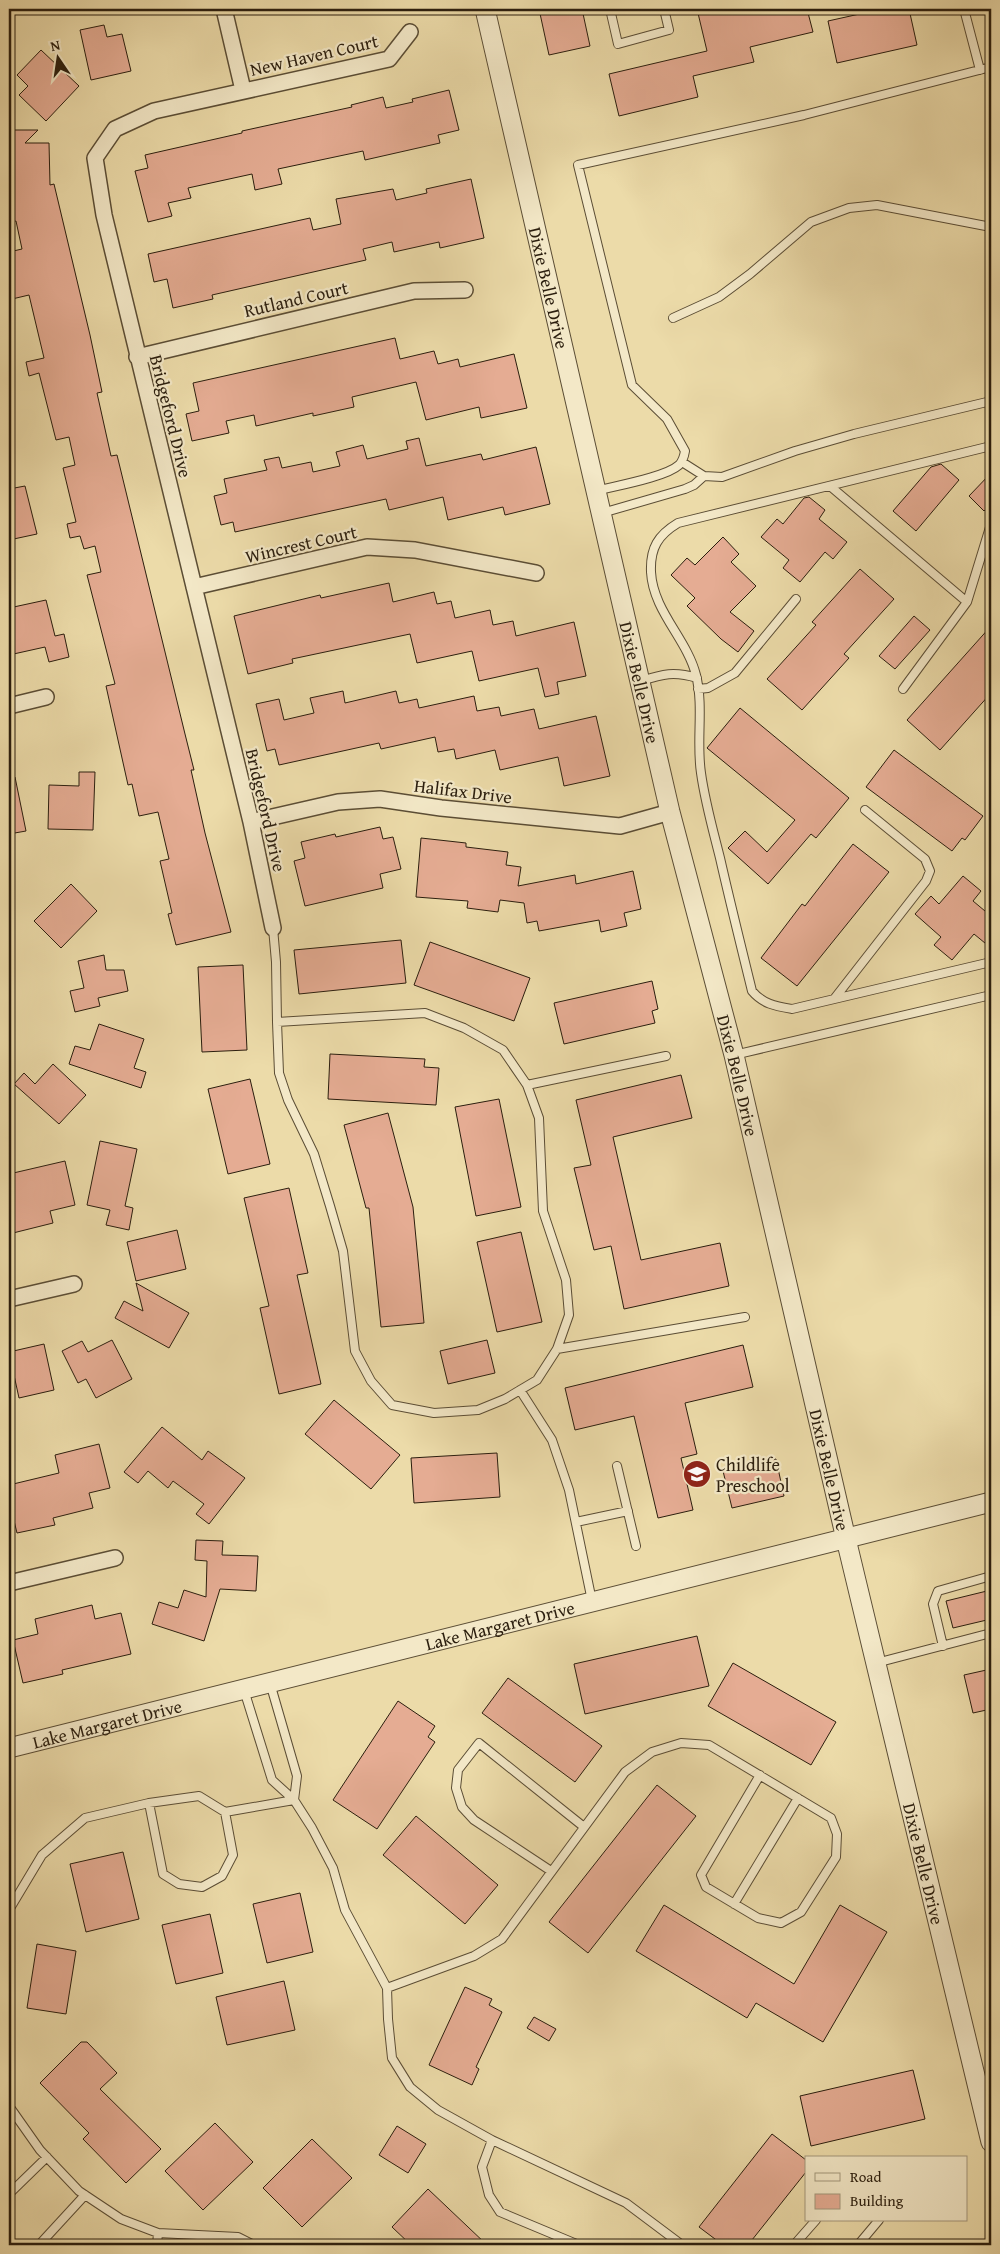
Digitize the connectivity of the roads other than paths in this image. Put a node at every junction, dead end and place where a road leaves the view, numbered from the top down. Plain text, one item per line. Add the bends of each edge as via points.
1 (224, 9) edge
2 (486, 9) edge
3 (610, 9) edge
4 (664, 9) edge
5 (964, 9) edge
6 (410, 32) dead end
7 (991, 67) edge
8 (980, 70) junction
9 (243, 90) junction
10 (991, 227) edge
11 (465, 290) dead end
12 (673, 318) dead end
13 (137, 357) junction
14 (991, 401) edge
15 (991, 446) edge
16 (682, 462) junction
17 (704, 476) junction
18 (830, 486) junction
19 (596, 491) junction
20 (602, 513) junction
21 (991, 524) edge
22 (536, 573) dead end
23 (194, 587) junction
24 (796, 599) dead end
25 (967, 602) junction
26 (697, 678) junction
27 (640, 681) junction
28 (698, 688) junction
29 (903, 689) dead end
30 (46, 697) dead end
31 (9, 706) edge
32 (865, 810) dead end
33 (670, 812) junction
34 (251, 822) junction
35 (273, 928) joint
36 (991, 962) edge
37 (991, 995) edge
38 (834, 999) junction
39 (277, 1022) junction
40 (734, 1055) junction
41 (666, 1056) dead end
42 (527, 1085) junction
43 (74, 1284) dead end
44 (9, 1299) edge
45 (745, 1317) dead end
46 (557, 1349) junction
47 (520, 1390) junction
48 (617, 1466) dead end
49 (991, 1502) edge
50 (628, 1511) junction
51 (576, 1522) junction
52 (846, 1539) junction
53 (636, 1546) dead end
54 (115, 1558) dead end
55 (991, 1576) edge
56 (9, 1583) edge
57 (592, 1602) junction
58 (991, 1633) edge
59 (943, 1646) junction
60 (876, 1663) junction
61 (269, 1682) junction
62 (243, 1688) junction
63 (9, 1748) edge
64 (760, 1775) junction
65 (798, 1798) junction
66 (294, 1800) junction
67 (149, 1803) junction
68 (225, 1812) junction
69 (584, 1827) junction
70 (552, 1871) junction
71 (734, 1904) junction
72 (9, 1910) edge
73 (387, 1988) junction
74 (9, 2106) edge
75 (492, 2140) junction
76 (991, 2142) edge
77 (47, 2157) junction
78 (9, 2194) edge
79 (85, 2195) junction
80 (814, 2222) edge
81 (877, 2222) edge
82 (158, 2233) junction
83 (39, 2245) edge
84 (157, 2245) edge
85 (254, 2245) edge
86 (579, 2245) edge
87 (682, 2245) edge
88 (794, 2245) edge
89 (858, 2245) edge

1 - 9 street
2 - 19 street, Dixie Belle Drive
3 - 4 lane via 618,44 669,30
5 - 8 lane
6 - 9 street, New Haven Court via 389,59
7 - 8 lane
8 - 16 lane via 804,115 578,165 632,385 667,419 685,451
9 - 13 street, Bridgeford Drive via 154,111 115,129 95,158 99,195
10 - 12 lane via 877,205 849,208 811,222 719,297
11 - 13 street, Rutland Court via 414,290
13 - 23 street, Bridgeford Drive
14 - 17 lane via 846,436 722,477
15 - 18 lane
16 - 17 lane
16 - 19 lane via 659,475
17 - 20 lane via 685,489
18 - 25 lane
18 - 26 lane via 678,524 662,534 654,545 651,573 655,591 692,660
19 - 20 street, Dixie Belle Drive
20 - 27 street, Dixie Belle Drive
21 - 25 lane
22 - 23 street, Wincrest Court via 415,550 367,547
23 - 34 street, Bridgeford Drive
24 - 28 lane via 735,674 708,688
25 - 29 lane
26 - 27 lane via 669,673
26 - 28 lane
27 - 33 street, Dixie Belle Drive
28 - 38 lane via 699,753 704,793 752,990 768,1005 792,1009
30 - 31 street
32 - 38 lane via 925,859 930,872
33 - 34 street, Halifax Drive via 620,826 380,799 338,802
33 - 40 street, Dixie Belle Drive
34 - 35 street, Bridgeford Drive
35 - 39 lane
36 - 38 lane
37 - 40 lane
39 - 42 lane via 425,1012 464,1028 503,1050
39 - 47 lane via 279,1073 314,1154 330,1206 343,1251 355,1351 371,1381 392,1405 434,1413 478,1410
40 - 52 street, Dixie Belle Drive
41 - 42 lane
42 - 46 lane via 539,1118 543,1211 566,1280 569,1315
43 - 44 street
45 - 46 lane
46 - 47 lane via 537,1380
47 - 51 lane via 552,1440
48 - 50 lane
49 - 52 street, Lake Margaret Drive
50 - 51 lane
50 - 53 lane
51 - 57 lane
52 - 57 street, Lake Margaret Drive
52 - 60 street, Dixie Belle Drive
54 - 56 street
55 - 59 lane via 938,1591 932,1604
57 - 61 street, Lake Margaret Drive
58 - 59 lane
59 - 60 lane
60 - 76 street, Dixie Belle Drive
61 - 62 street, Lake Margaret Drive
61 - 66 lane via 297,1776
62 - 63 street, Lake Margaret Drive
62 - 66 lane via 272,1780
64 - 65 lane
64 - 69 lane via 709,1745 681,1743 652,1752 625,1772
64 - 71 lane via 701,1875 706,1887
65 - 71 lane
65 - 71 lane via 831,1818 837,1834 836,1857 801,1912 782,1923 758,1918
66 - 68 lane
66 - 73 lane via 332,1868 345,1910
67 - 68 lane via 199,1796
67 - 68 lane via 163,1874 179,1884 202,1887 222,1876 233,1855
67 - 72 lane via 85,1818 42,1855
69 - 70 lane
69 - 70 lane via 479,1743 458,1770 456,1788 462,1807 474,1820
70 - 73 lane via 502,1939 474,1956
73 - 75 lane via 392,2058 410,2087 438,2110
74 - 77 lane
75 - 86 lane via 482,2167 489,2194 500,2212
75 - 87 lane via 626,2203
77 - 78 lane
77 - 79 lane
79 - 82 lane via 121,2219
79 - 83 lane
80 - 88 lane
81 - 89 lane
82 - 84 lane
82 - 85 lane via 238,2237

